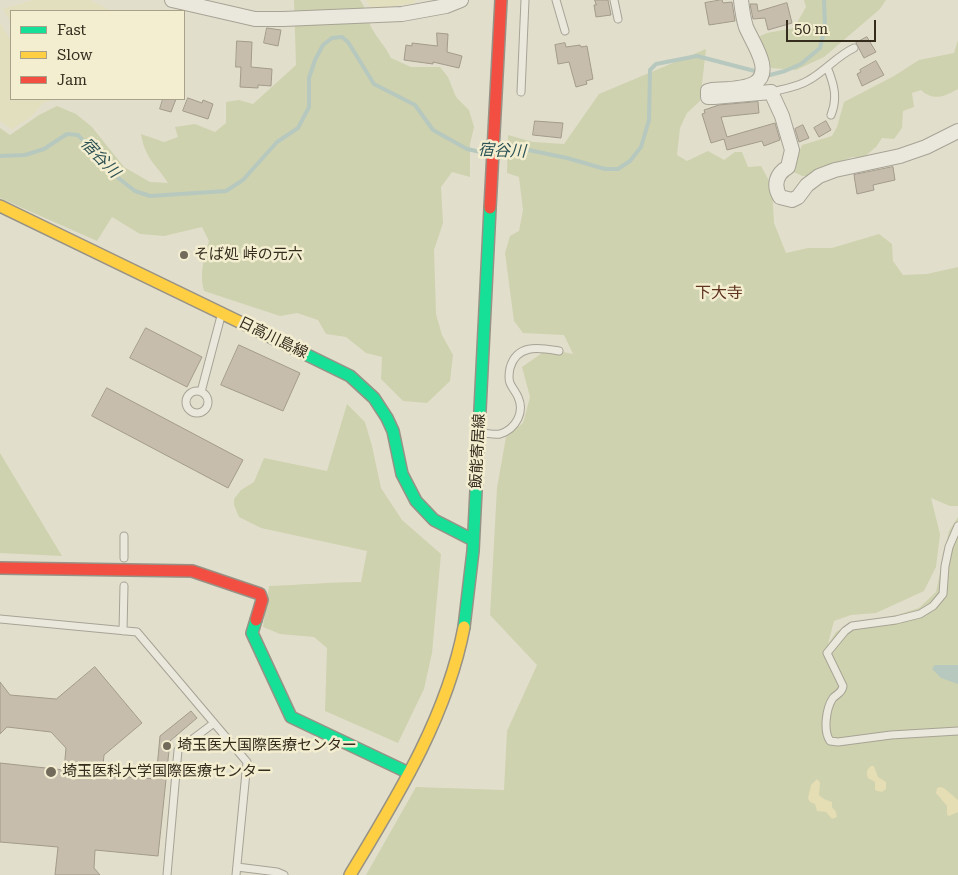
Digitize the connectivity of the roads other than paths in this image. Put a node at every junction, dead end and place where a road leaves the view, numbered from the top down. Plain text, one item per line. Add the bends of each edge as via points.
1 (172, 0) edge
2 (460, 0) edge
3 (501, 0) edge
4 (525, 0) edge
5 (556, 0) edge
6 (614, 0) edge
7 (741, 0) edge
8 (216, 5) edge
9 (618, 19) dead end
10 (565, 32) dead end
11 (854, 48) dead end
12 (827, 67) junction
13 (521, 92) dead end
14 (771, 92) junction
15 (831, 115) dead end
16 (958, 131) edge
17 (0, 206) edge
18 (221, 313) junction
19 (559, 351) dead end
20 (201, 392) dead end
21 (479, 433) junction
22 (958, 526) edge
23 (124, 536) dead end
24 (473, 540) junction
25 (124, 558) dead end
26 (0, 568) edge
27 (124, 586) dead end
28 (0, 619) edge
29 (123, 631) junction
30 (214, 722) junction
31 (958, 731) edge
32 (409, 772) junction
33 (236, 871) edge
34 (167, 875) edge
35 (284, 875) edge
36 (350, 875) edge

1 - 8 street
2 - 8 street via 446,6 402,14 255,19
3 - 21 main road, 飯能寄居線
4 - 13 lane
5 - 10 lane
6 - 9 lane
7 - 14 street via 746,25 763,68 760,78 754,84 712,90 707,94 714,97
11 - 12 lane
12 - 14 lane via 809,80
12 - 15 lane via 836,93
14 - 16 street via 792,150 788,168 781,171 776,179 775,189 785,199 798,197 819,176 900,156
17 - 18 main road, 日高川島線
18 - 20 lane
18 - 24 main road, 日高川島線 via 339,370 362,386 386,416 401,472 415,500 435,520
19 - 21 lane via 529,348 516,356 509,372 509,382 520,407 515,425 498,434
21 - 24 main road, 飯能寄居線
22 - 31 lane via 949,547 943,594 933,606 920,614 896,620 852,626 827,653 843,686 832,700 825,725 830,741 838,742
23 - 25 lane
24 - 32 main road, 飯能寄居線 via 468,599 456,660 431,729
26 - 32 main road via 192,571 260,594 262,600 252,633 291,717
27 - 29 lane
28 - 29 lane
29 - 30 lane via 137,632
30 - 33 lane via 247,762
30 - 34 lane via 178,750
32 - 36 main road, 飯能寄居線
33 - 35 lane

